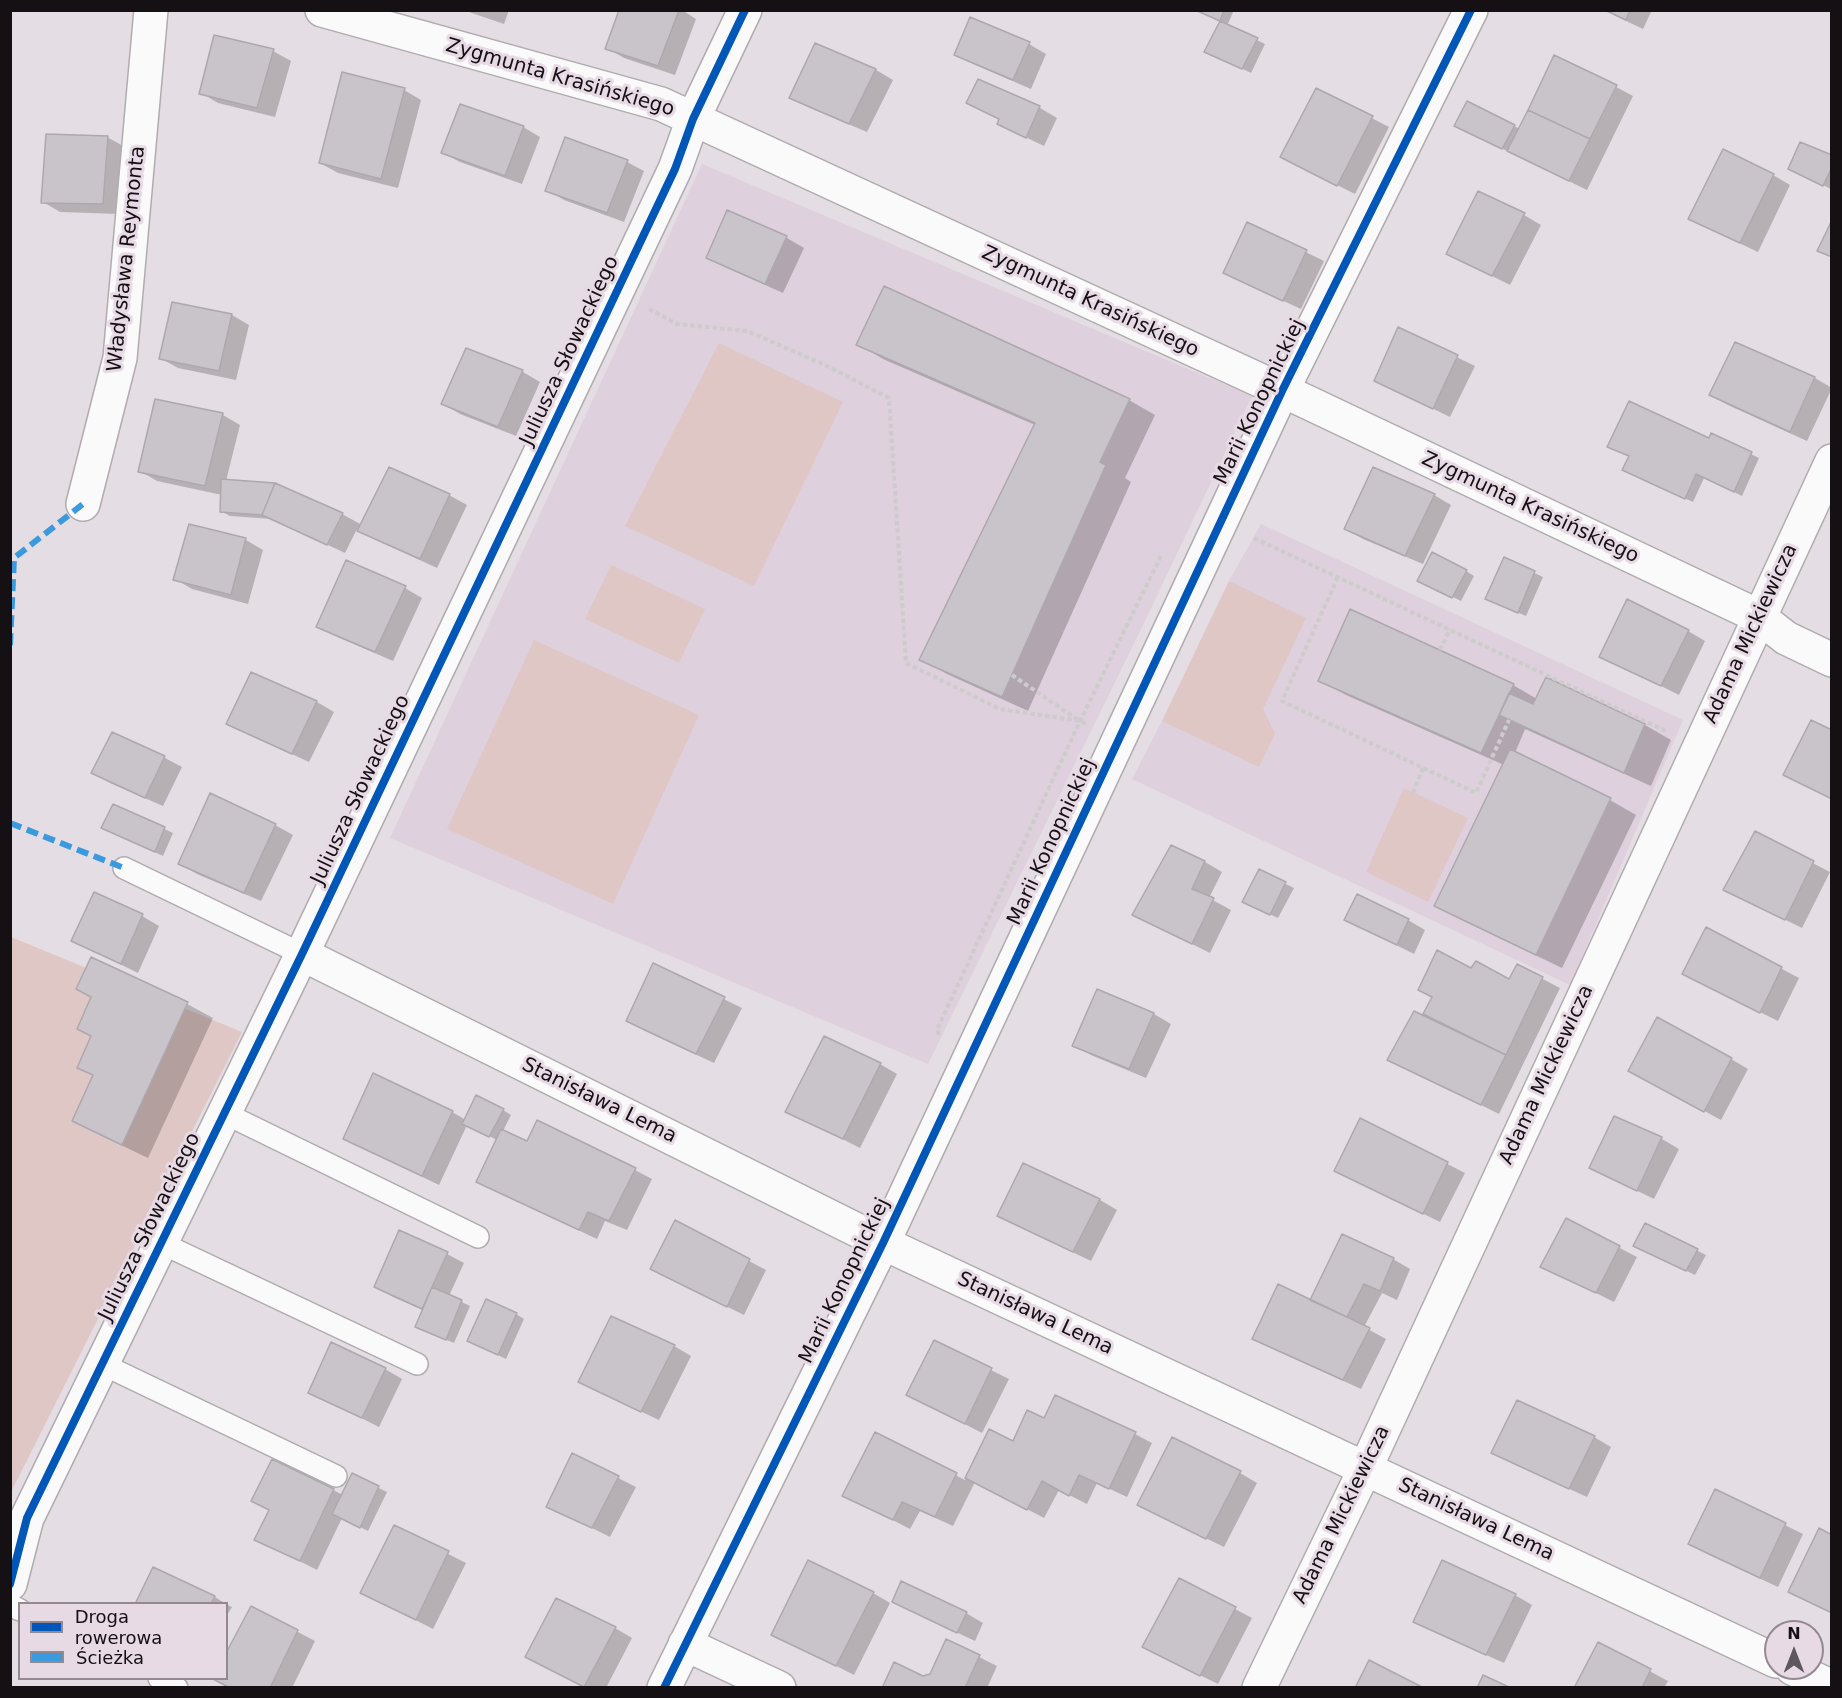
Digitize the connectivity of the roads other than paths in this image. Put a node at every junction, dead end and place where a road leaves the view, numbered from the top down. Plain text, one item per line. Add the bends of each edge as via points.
1 (151, 10) edge
2 (322, 10) edge
3 (745, 10) edge
4 (1471, 10) edge
5 (693, 118) junction
6 (1282, 391) junction
7 (1832, 461) edge
8 (83, 504) dead end
9 (1758, 616) junction
10 (1832, 660) edge
11 (124, 868) dead end
12 (302, 954) junction
13 (224, 1113) junction
14 (478, 1237) dead end
15 (161, 1243) junction
16 (883, 1243) junction
17 (102, 1364) junction
18 (417, 1364) dead end
19 (1365, 1469) junction
20 (336, 1476) dead end
21 (10, 1584) edge
22 (685, 1644) junction
23 (1764, 1655) edge
24 (163, 1680) edge
25 (1817, 1680) edge
26 (1832, 1687) edge
27 (177, 1688) edge
28 (664, 1688) edge
29 (779, 1688) edge
30 (1259, 1688) edge

1 - 8 street, Władysława Reymonta via 120,358
2 - 5 street, Zygmunta Krasińskiego via 661,104
3 - 5 street, Juliusza Słowackiego
4 - 6 street, Marii Konopnickiej
5 - 6 street, Zygmunta Krasińskiego
5 - 12 street, Juliusza Słowackiego via 675,169
6 - 9 street, Zygmunta Krasińskiego
6 - 16 street, Marii Konopnickiej
7 - 9 street, Adama Mickiewicza
9 - 10 street, Zygmunta Krasińskiego via 1786,638
9 - 19 street, Adama Mickiewicza
11 - 12 lane
12 - 13 street, Juliusza Słowackiego
12 - 16 street, Stanisława Lema
13 - 14 lane
13 - 15 street, Juliusza Słowackiego
15 - 17 street, Juliusza Słowackiego
15 - 18 lane
16 - 19 street, Stanisława Lema
16 - 22 street, Marii Konopnickiej
17 - 20 lane
17 - 21 street, Juliusza Słowackiego via 27,1518
19 - 23 street, Stanisława Lema
19 - 30 street, Adama Mickiewicza
22 - 28 street, Marii Konopnickiej
22 - 29 street
24 - 27 lane
25 - 26 street

